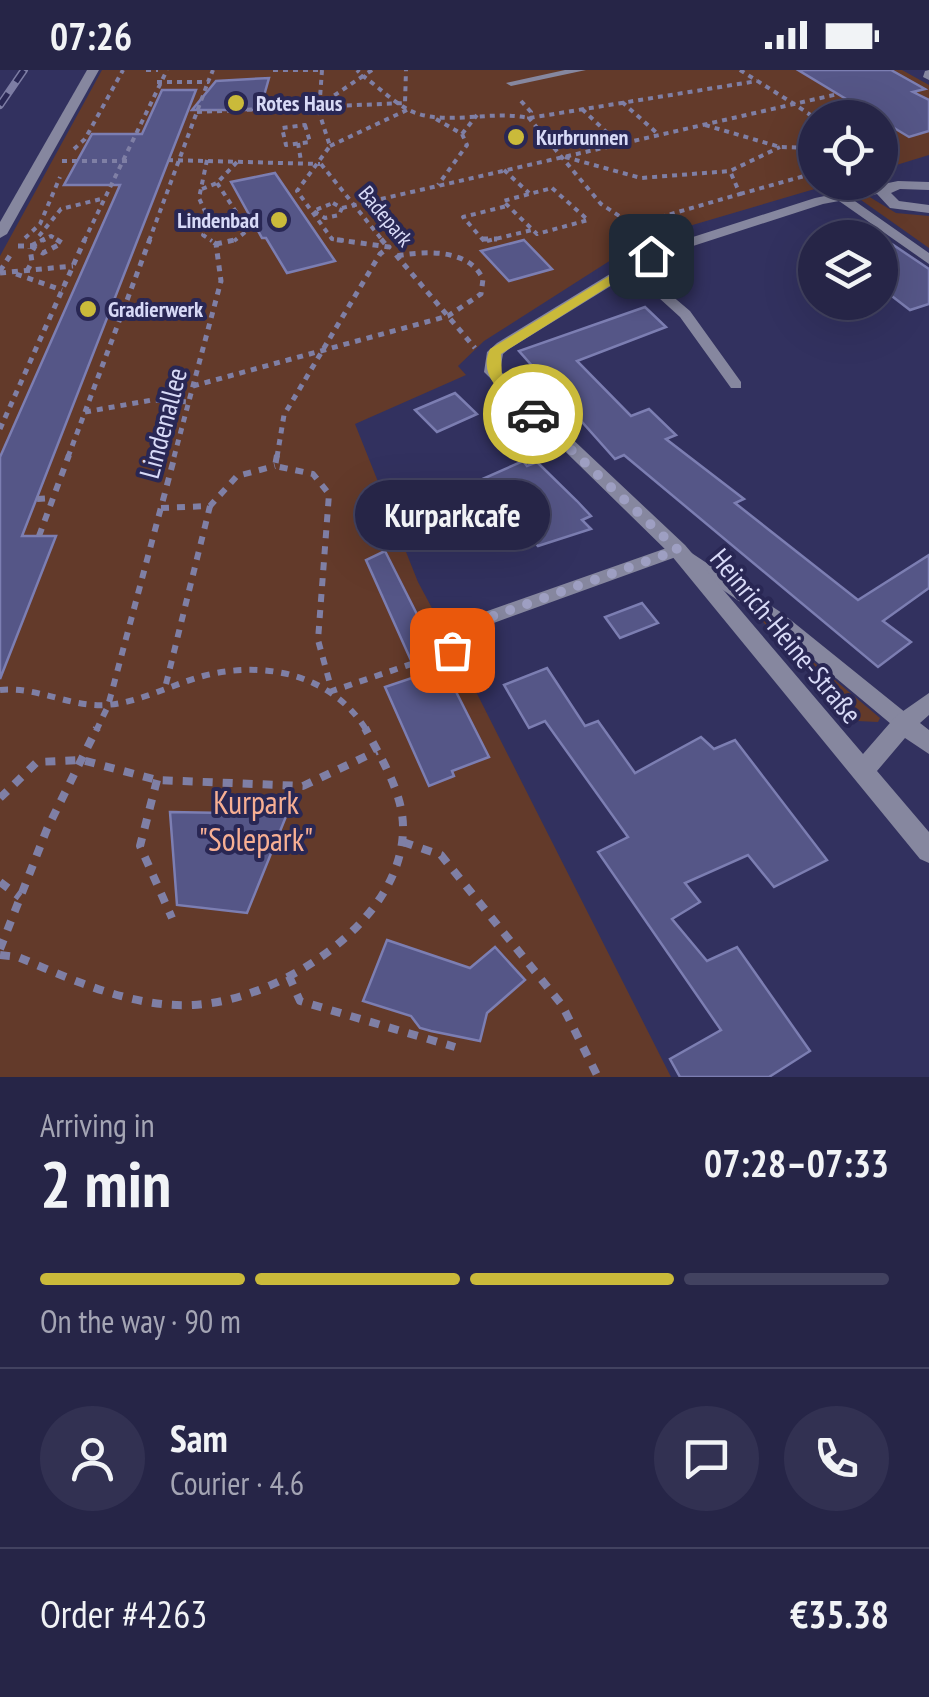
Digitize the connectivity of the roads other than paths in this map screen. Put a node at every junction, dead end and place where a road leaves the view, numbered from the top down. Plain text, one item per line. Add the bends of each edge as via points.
1 (93, 70) edge
2 (581, 70) edge
3 (511, 83) road end
4 (929, 186) edge
5 (898, 187) edge
6 (828, 200) edge
7 (846, 200) edge
8 (887, 200) edge
9 (929, 209) edge
10 (0, 234) edge
11 (929, 260) edge
12 (631, 265) junction
13 (736, 384) dead end
14 (678, 550) junction
15 (452, 650) road end
16 (929, 702) edge
17 (904, 723) junction
18 (929, 744) edge
19 (864, 770) junction
20 (929, 851) edge

1 - 10 street
2 - 3 lane
4 - 5 street
6 - 12 street
7 - 11 street
8 - 9 street
12 - 13 lane via 686,314
12 - 14 street, Heinrich-Heine-Straße via 502,346 491,362 496,379
14 - 15 lane via 485,619
14 - 17 lane via 776,618
14 - 19 street, Heinrich-Heine-Straße
16 - 17 street
17 - 18 street
17 - 19 street
19 - 20 street, Heinrich-Heine-Straße

